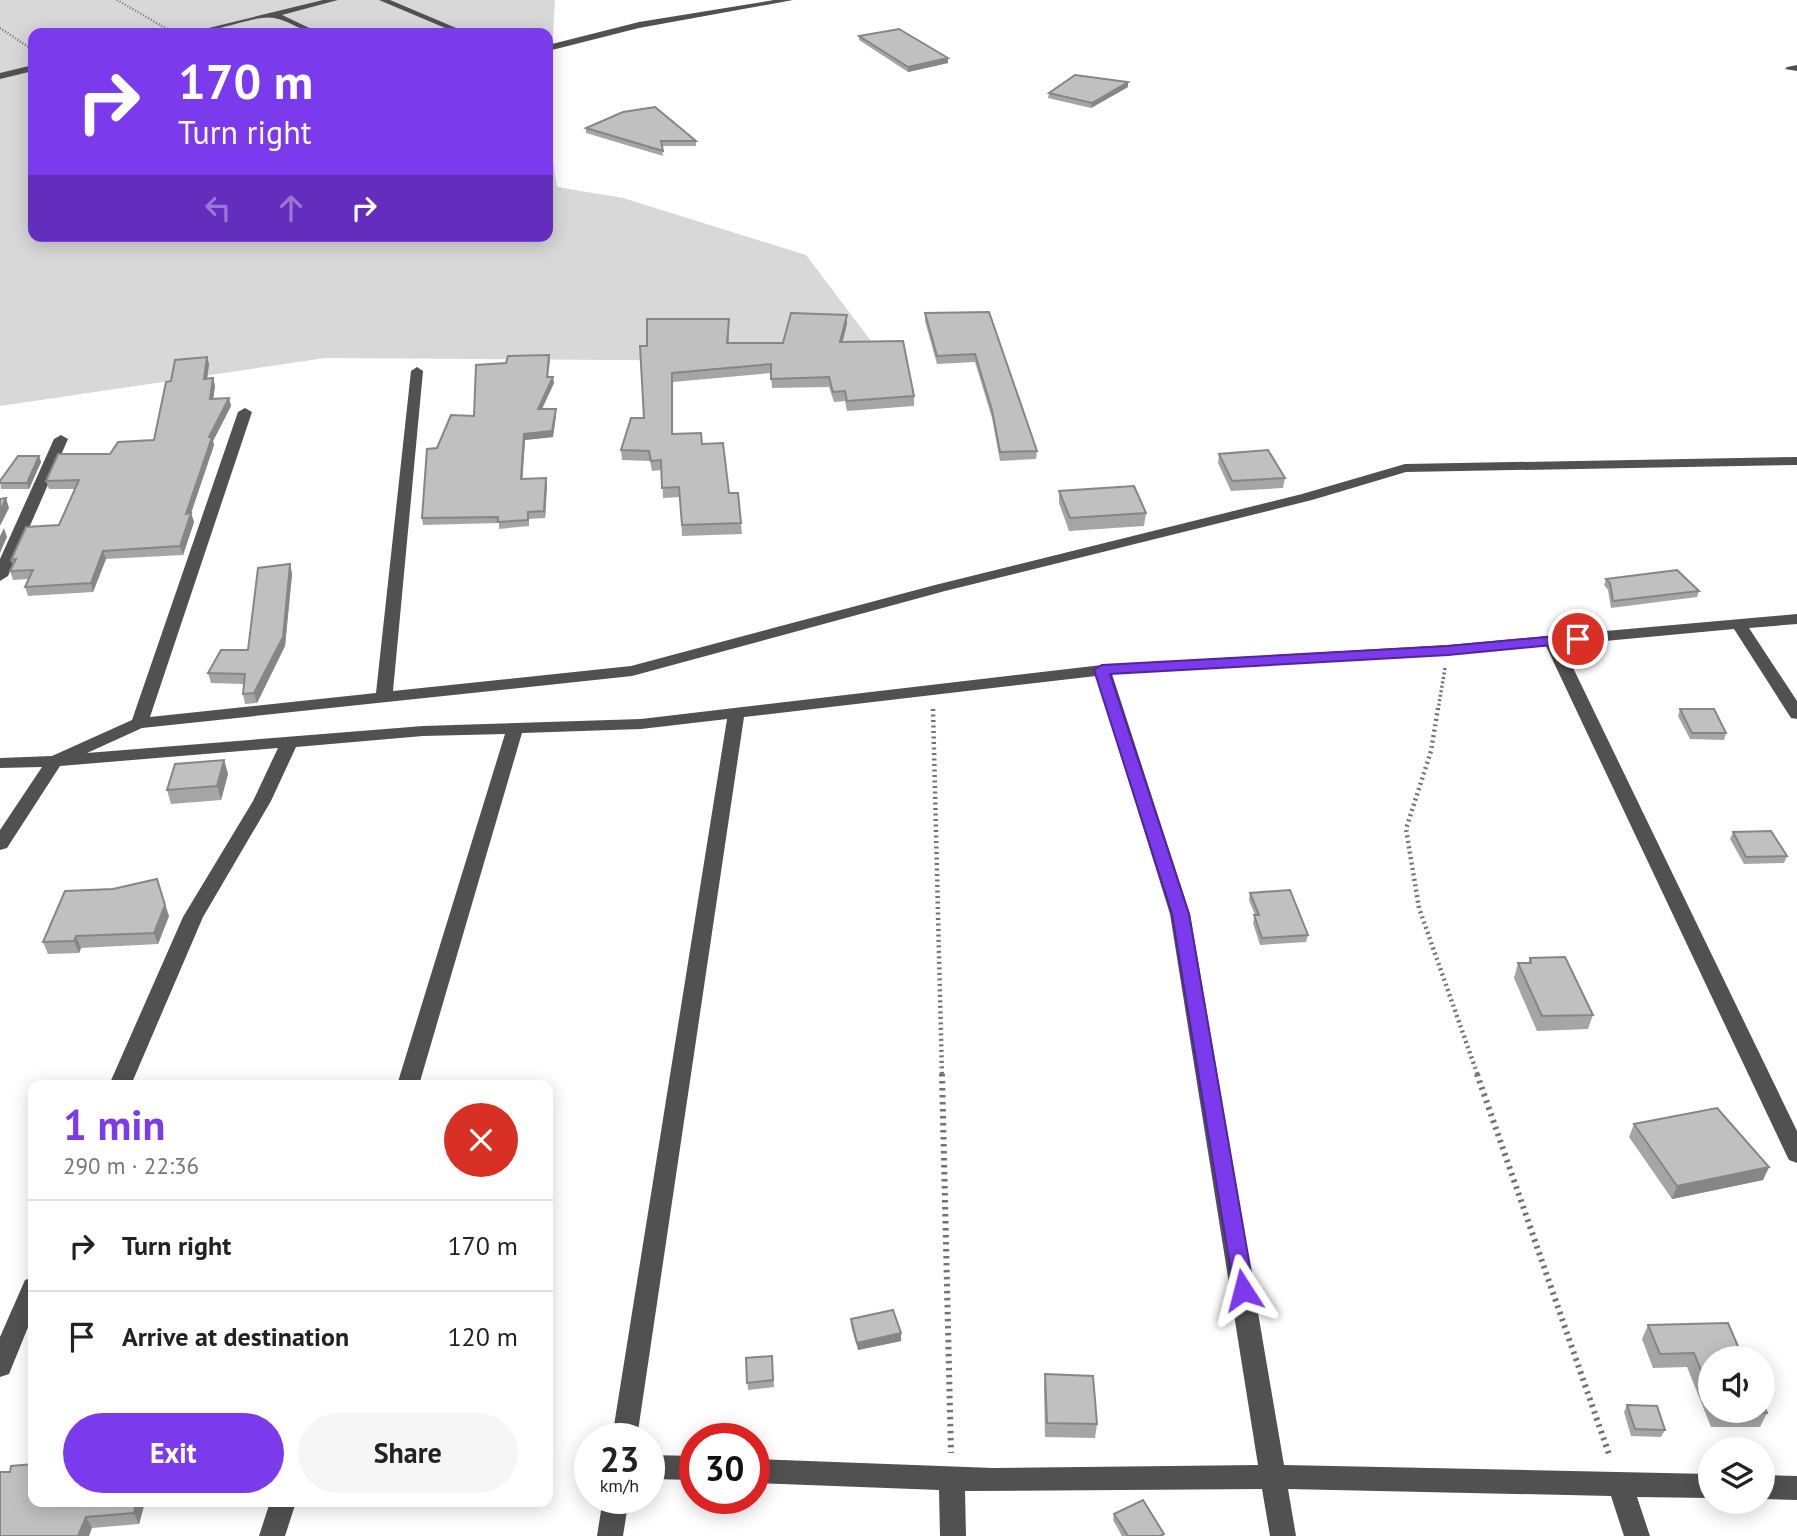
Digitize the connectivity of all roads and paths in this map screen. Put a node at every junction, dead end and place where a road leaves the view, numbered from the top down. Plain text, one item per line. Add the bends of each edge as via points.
1 (117, 0) edge
2 (334, 0) edge
3 (383, 0) edge
4 (789, 0) edge
5 (273, 14) junction
6 (0, 28) edge
7 (166, 28) edge
8 (213, 28) edge
9 (305, 28) edge
10 (452, 28) edge
11 (28, 47) edge
12 (553, 47) edge
13 (28, 69) edge
14 (0, 76) edge
15 (417, 371) dead end
16 (245, 412) dead end
17 (61, 439) dead end
18 (1797, 461) edge
19 (0, 576) edge
20 (1797, 619) edge
21 (1739, 624) junction
22 (1552, 641) junction
23 (1448, 650) junction
24 (1102, 670) junction
25 (933, 690) junction
26 (384, 698) junction
27 (736, 713) junction
28 (1797, 714) edge
29 (139, 723) junction
30 (515, 728) junction
31 (289, 743) junction
32 (55, 761) junction
33 (0, 763) edge
34 (0, 844) edge
35 (122, 1080) edge
36 (409, 1080) edge
37 (1797, 1154) edge
38 (28, 1299) edge
39 (0, 1366) edge
40 (627, 1423) edge
41 (770, 1472) edge
42 (1274, 1477) junction
43 (951, 1478) junction
44 (1620, 1484) junction
45 (1698, 1486) edge
46 (1775, 1487) edge
47 (1797, 1488) edge
48 (281, 1507) edge
49 (613, 1514) edge
50 (272, 1536) edge
51 (610, 1536) edge
52 (953, 1536) edge
53 (1283, 1536) edge
54 (1637, 1536) edge

1 - 7 path
2 - 5 street
3 - 10 street
4 - 12 street via 639,25
5 - 8 street
5 - 9 street
6 - 11 path
13 - 14 street
15 - 26 street
16 - 29 street
17 - 19 street
18 - 26 street via 1405,468 632,671
20 - 21 street
21 - 22 street
21 - 28 street
22 - 23 street
22 - 37 street
23 - 24 street
23 - 44 path via 1431,751 1406,829 1419,908
24 - 25 street
24 - 42 street via 1180,914
25 - 27 street
25 - 43 path
26 - 29 street
27 - 30 street via 640,724
27 - 40 street
29 - 32 street
30 - 31 street
30 - 36 street
31 - 32 street
31 - 35 street via 262,801 193,917
32 - 33 street
32 - 34 street
38 - 39 street
41 - 43 street
42 - 43 street
42 - 44 street
42 - 53 street
43 - 52 street
44 - 45 street
44 - 54 street
46 - 47 street
48 - 50 street
49 - 51 street

